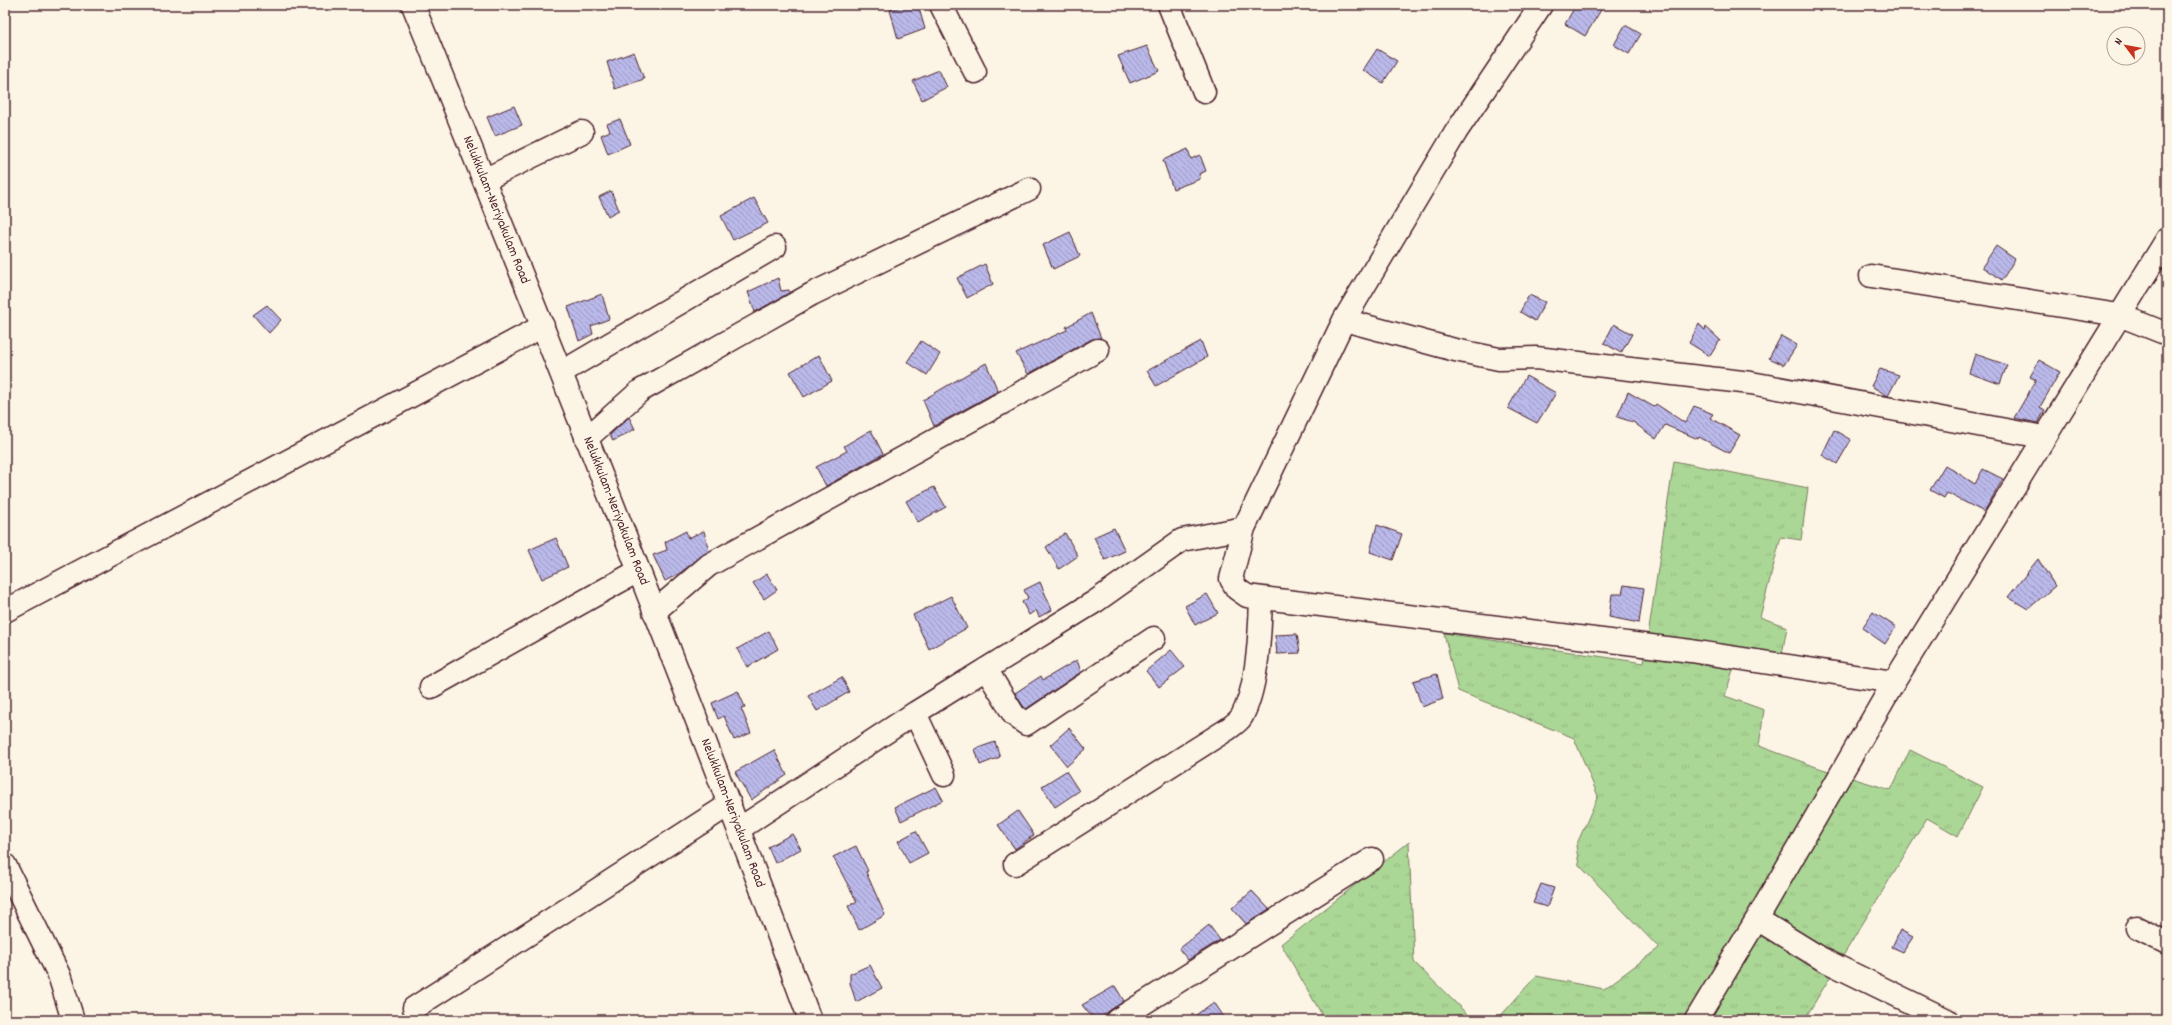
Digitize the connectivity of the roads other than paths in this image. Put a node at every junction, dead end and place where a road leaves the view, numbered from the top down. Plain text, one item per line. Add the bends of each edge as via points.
1 (413, 5) edge
2 (941, 5) edge
3 (1169, 5) edge
4 (1541, 5) edge
5 (975, 72) dead end
6 (1204, 92) dead end
7 (582, 132) dead end
8 (484, 180) junction
9 (1029, 189) dead end
10 (2167, 239) edge
11 (775, 247) dead end
12 (1871, 276) dead end
13 (2119, 315) junction
14 (1344, 320) junction
15 (543, 326) junction
16 (2167, 334) edge
17 (1098, 350) dead end
18 (562, 372) junction
19 (2043, 437) junction
20 (586, 439) junction
21 (1244, 528) junction
22 (638, 571) junction
23 (1261, 598) junction
24 (5, 611) edge
25 (654, 612) junction
26 (1154, 638) dead end
27 (986, 669) junction
28 (1894, 682) junction
29 (431, 688) dead end
30 (915, 713) junction
31 (944, 775) dead end
32 (730, 804) junction
33 (739, 829) junction
34 (1372, 859) dead end
35 (1015, 864) dead end
36 (5, 866) edge
37 (1757, 919) junction
38 (2137, 928) dead end
39 (2167, 943) edge
40 (414, 1008) dead end
41 (74, 1020) edge
42 (810, 1020) edge
43 (1117, 1020) edge
44 (1696, 1020) edge
45 (1947, 1020) edge

1 - 8 street, Nelukkulam-Neriyakulam Road
2 - 5 street
3 - 6 street
4 - 14 street via 1456,132
7 - 8 street
8 - 15 street, Nelukkulam-Neriyakulam Road
9 - 20 street via 812,294 654,383 640,391
10 - 13 street
11 - 18 street
12 - 13 street
13 - 16 street
13 - 19 street
14 - 19 street via 1454,350 1499,359 1536,358 1751,384
14 - 21 street
15 - 18 street, Nelukkulam-Neriyakulam Road
15 - 24 street
17 - 25 street via 709,565
18 - 20 street, Nelukkulam-Neriyakulam Road
19 - 28 street
20 - 22 street, Nelukkulam-Neriyakulam Road
21 - 23 street via 1230,579 1241,593
21 - 27 street via 1182,540 1096,601
22 - 25 street, Nelukkulam-Neriyakulam Road
22 - 29 street
23 - 28 street via 1691,651
23 - 35 street via 1259,642 1249,698 1243,716 1228,729
25 - 32 street, Nelukkulam-Neriyakulam Road
26 - 27 street via 1026,724 1014,715
27 - 30 street
28 - 37 street
30 - 31 street
30 - 33 street
32 - 33 street, Nelukkulam-Neriyakulam Road
32 - 40 street
33 - 42 street, Nelukkulam-Neriyakulam Road
34 - 43 street
36 - 41 street via 59,975
37 - 44 street
37 - 45 street via 1822,959
38 - 39 street

